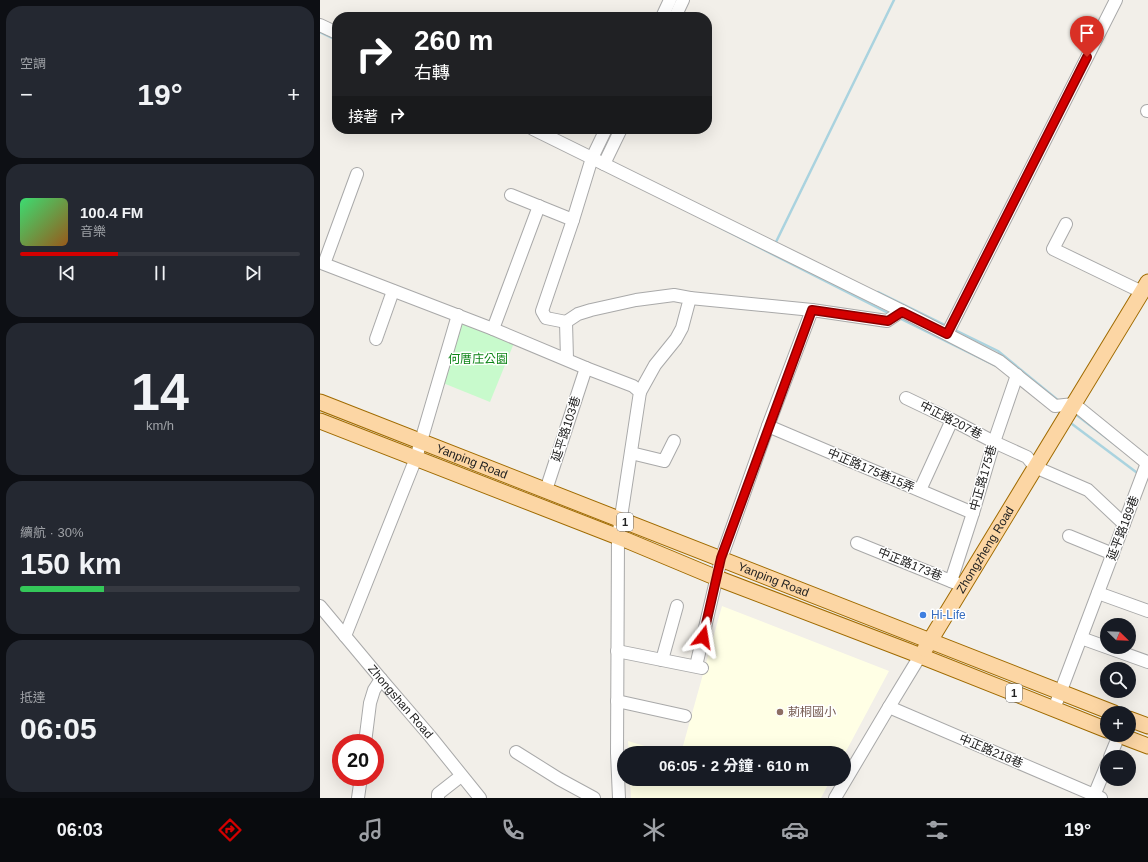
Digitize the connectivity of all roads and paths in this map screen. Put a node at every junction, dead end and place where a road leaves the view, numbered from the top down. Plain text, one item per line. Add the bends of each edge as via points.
1 (670, 0) edge
2 (683, 0) edge
3 (1116, 0) edge
4 (664, 12) edge
5 (677, 12) edge
6 (320, 25) edge
7 (332, 31) edge
8 (543, 134) edge
9 (604, 134) edge
10 (619, 134) edge
11 (592, 158) junction
12 (604, 164) junction
13 (357, 174) dead end
14 (511, 195) dead end
15 (539, 206) junction
16 (573, 220) junction
17 (1066, 224) dead end
18 (321, 266) edge
19 (1145, 287) edge
20 (393, 291) junction
21 (690, 298) junction
22 (812, 310) junction
23 (902, 312) junction
24 (458, 316) junction
25 (566, 322) junction
26 (493, 329) junction
27 (947, 334) junction
28 (376, 339) dead end
29 (567, 359) junction
30 (586, 368) junction
31 (1017, 375) junction
32 (640, 392) junction
33 (906, 398) dead end
34 (320, 402) edge
35 (1074, 404) junction
36 (952, 420) junction
37 (320, 421) edge
38 (768, 426) junction
39 (421, 441) junction
40 (674, 441) dead end
41 (994, 442) junction
42 (631, 453) junction
43 (416, 458) junction
44 (1148, 464) edge
45 (1036, 467) junction
46 (546, 490) junction
47 (920, 490) junction
48 (974, 513) junction
49 (620, 520) junction
50 (1124, 524) junction
51 (1069, 536) dead end
52 (618, 537) junction
53 (857, 543) dead end
54 (1113, 554) junction
55 (721, 558) junction
56 (717, 578) junction
57 (957, 583) junction
58 (1098, 593) junction
59 (320, 606) edge
60 (677, 606) dead end
61 (1148, 611) edge
62 (345, 636) junction
63 (1081, 638) junction
64 (930, 640) junction
65 (617, 651) junction
66 (920, 656) junction
67 (662, 660) junction
68 (1148, 662) edge
69 (381, 679) junction
70 (1061, 691) junction
71 (617, 701) junction
72 (889, 707) junction
73 (1100, 707) edge
74 (1054, 709) junction
75 (685, 716) dead end
76 (1136, 722) edge
77 (1148, 726) edge
78 (1100, 727) edge
79 (366, 734) edge
80 (1136, 741) edge
81 (1148, 746) edge
82 (516, 752) dead end
83 (461, 776) junction
84 (1100, 785) edge
85 (360, 786) edge
86 (1096, 797) edge
87 (358, 798) edge
88 (438, 798) edge
89 (480, 798) edge
90 (594, 798) edge
91 (619, 798) edge
92 (835, 798) edge

1 - 4 street
2 - 5 street
3 - 27 street
6 - 7 street
8 - 11 street
9 - 11 street
10 - 12 street
11 - 12 street
11 - 16 street
12 - 23 street
13 - 18 street
14 - 15 street
15 - 16 street
15 - 26 street
16 - 25 street via 542,311 546,318
17 - 19 street via 1053,249
18 - 20 street
19 - 35 main road, Zhongzheng Road
20 - 24 street
20 - 28 street
21 - 22 street
21 - 25 street via 674,295 636,300 578,314
21 - 32 street via 682,328 655,365
22 - 23 street via 888,321
22 - 38 street
23 - 27 street
24 - 26 street
24 - 39 street
25 - 29 street
26 - 29 street
27 - 31 street via 999,361
29 - 30 street
30 - 32 street via 633,386
30 - 46 street, 延平路103巷
31 - 35 street via 1055,406
31 - 41 street, 中正路175巷
32 - 42 street
33 - 36 street, 中正路207巷
34 - 39 main road, Yanping Road / 1
35 - 44 street
35 - 45 main road, Zhongzheng Road
36 - 41 street, 中正路207巷
36 - 47 street
37 - 43 main road, Yanping Road / 1
38 - 47 street, 中正路175巷15弄
38 - 55 street
39 - 43 street
39 - 46 main road, Yanping Road / 1
40 - 42 street via 664,461
41 - 45 street, 中正路207巷 via 1027,457
41 - 48 street, 中正路175巷
42 - 49 street
43 - 52 main road, Yanping Road / 1
43 - 62 street
44 - 50 street, 延平路189巷
45 - 50 street, 中正路207巷 via 1088,490
45 - 57 main road, Zhongzheng Road
46 - 49 main road, Yanping Road / 1
47 - 48 street, 中正路175巷15弄
48 - 57 street, 中正路175巷
49 - 52 street
49 - 55 main road, Yanping Road / 1
50 - 54 street, 延平路189巷
51 - 54 street
52 - 56 main road, Yanping Road / 1
52 - 65 street
53 - 57 street, 中正路173巷
54 - 58 street, 延平路189巷
55 - 56 street
55 - 64 main road, Yanping Road / 1
56 - 66 main road, Yanping Road / 1
56 - 67 street via 699,667
57 - 64 main road, Zhongzheng Road
58 - 61 street
58 - 63 street, 延平路189巷
59 - 62 street, Zhongshan Road
60 - 67 street
62 - 69 street, Zhongshan Road
63 - 68 street
63 - 70 street, 延平路189巷
64 - 66 main road, Zhongzheng Road
64 - 70 main road, Yanping Road / 1
65 - 67 street
65 - 71 street
66 - 72 street, Zhongzheng Road
66 - 74 main road, Yanping Road / 1
69 - 79 street via 370,703
69 - 83 street, Zhongshan Road
70 - 73 main road, Yanping Road / 1
70 - 74 street, 延平路189巷
71 - 75 street
71 - 91 street
72 - 86 street, 中正路218巷
72 - 92 street, Zhongzheng Road
74 - 78 main road, Yanping Road / 1
76 - 77 main road
80 - 81 main road
82 - 90 street
83 - 88 street via 438,794
83 - 89 street, Zhongshan Road
84 - 86 street
85 - 87 street

